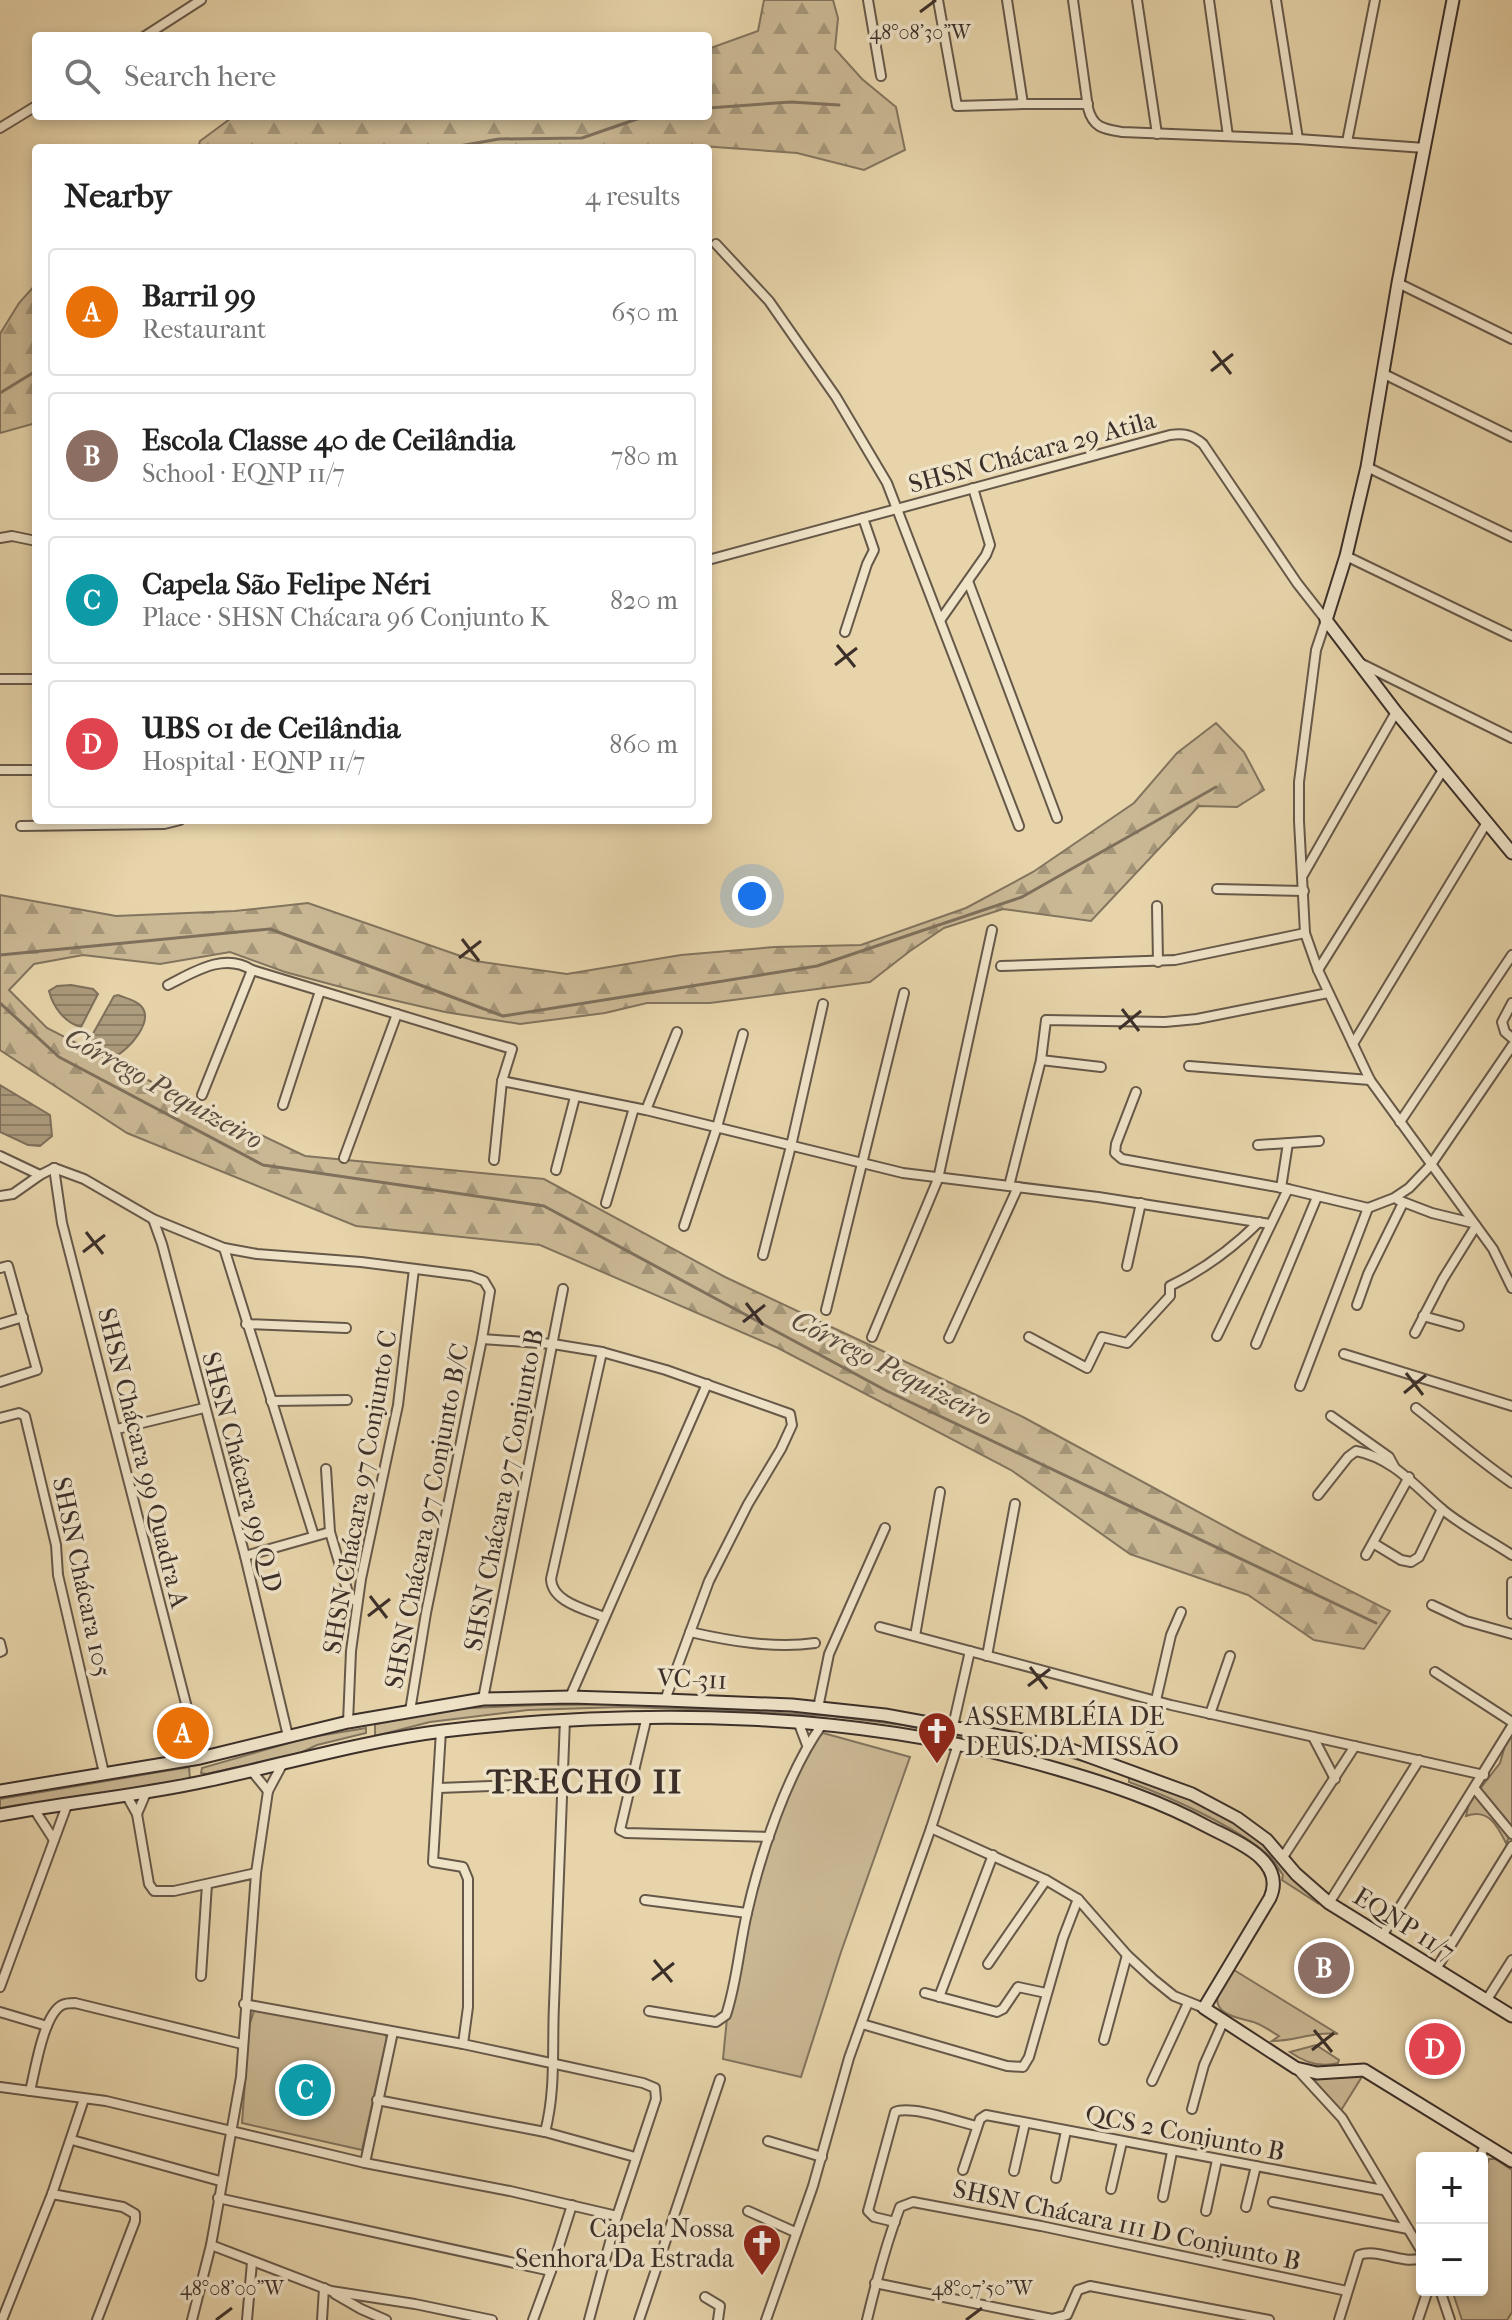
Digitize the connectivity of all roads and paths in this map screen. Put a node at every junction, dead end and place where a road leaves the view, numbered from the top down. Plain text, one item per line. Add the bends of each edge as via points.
1 (201, 0) edge
2 (868, 0) edge
3 (938, 0) edge
4 (1007, 0) edge
5 (1073, 0) edge
6 (1137, 0) edge
7 (1209, 0) edge
8 (1276, 0) edge
9 (1375, 0) edge
10 (1453, 0) edge
11 (151, 32) edge
12 (881, 76) dead end
13 (1023, 104) junction
14 (1088, 104) junction
15 (32, 108) edge
16 (0, 128) edge
17 (1157, 134) junction
18 (1228, 136) junction
19 (1298, 139) junction
20 (1347, 142) junction
21 (1425, 148) junction
22 (716, 244) dead end
23 (1398, 283) junction
24 (1512, 339) edge
25 (1384, 374) junction
26 (1512, 437) edge
27 (1367, 467) junction
28 (973, 488) junction
29 (899, 509) junction
30 (863, 518) junction
31 (1512, 537) edge
32 (0, 538) edge
33 (32, 540) edge
34 (1346, 556) junction
35 (712, 559) edge
36 (968, 581) junction
37 (941, 619) junction
38 (1326, 620) junction
39 (845, 632) dead end
40 (1512, 636) edge
41 (1356, 662) junction
42 (0, 679) edge
43 (32, 679) edge
44 (1396, 712) junction
45 (1512, 738) edge
46 (0, 770) edge
47 (32, 770) edge
48 (1443, 770) junction
49 (1057, 818) dead end
50 (164, 824) edge
51 (1486, 824) junction
52 (21, 826) dead end
53 (1019, 826) dead end
54 (1512, 853) edge
55 (1303, 875) junction
56 (1217, 889) dead end
57 (1304, 891) junction
58 (1157, 906) dead end
59 (992, 930) dead end
60 (1305, 933) junction
61 (1512, 955) edge
62 (1158, 962) junction
63 (1001, 966) dead end
64 (252, 970) junction
65 (1318, 970) junction
66 (168, 985) dead end
67 (320, 991) junction
68 (904, 993) dead end
69 (1328, 993) junction
70 (1512, 1003) edge
71 (823, 1004) dead end
72 (397, 1014) junction
73 (677, 1032) dead end
74 (743, 1034) dead end
75 (1512, 1038) edge
76 (1353, 1044) junction
77 (1512, 1046) edge
78 (1041, 1060) junction
79 (1189, 1066) dead end
80 (1101, 1067) dead end
81 (1370, 1080) junction
82 (502, 1081) junction
83 (1136, 1092) dead end
84 (202, 1095) dead end
85 (575, 1097) junction
86 (283, 1105) dead end
87 (634, 1108) junction
88 (646, 1110) junction
89 (1400, 1122) junction
90 (717, 1127) junction
91 (1319, 1141) dead end
92 (1288, 1143) junction
93 (1258, 1145) dead end
94 (791, 1146) junction
95 (0, 1156) edge
96 (344, 1158) dead end
97 (494, 1160) dead end
98 (864, 1163) junction
99 (1430, 1166) junction
100 (54, 1168) junction
101 (556, 1170) dead end
102 (40, 1175) junction
103 (938, 1179) junction
104 (1014, 1186) junction
105 (1284, 1189) junction
106 (0, 1196) edge
107 (1317, 1197) junction
108 (1399, 1200) junction
109 (606, 1203) dead end
110 (1141, 1203) junction
111 (1368, 1208) junction
112 (153, 1219) junction
113 (1259, 1222) junction
114 (1270, 1224) junction
115 (1475, 1224) junction
116 (684, 1226) dead end
117 (224, 1248) junction
118 (763, 1255) dead end
119 (1127, 1266) dead end
120 (4, 1267) edge
121 (414, 1269) junction
122 (1512, 1288) edge
123 (563, 1289) dead end
124 (1357, 1305) dead end
125 (826, 1310) dead end
126 (1423, 1316) junction
127 (23, 1317) junction
128 (0, 1324) edge
129 (246, 1324) junction
130 (1459, 1326) dead end
131 (346, 1328) dead end
132 (1415, 1333) dead end
133 (1217, 1336) dead end
134 (872, 1337) dead end
135 (1029, 1337) dead end
136 (949, 1338) dead end
137 (482, 1339) junction
138 (553, 1344) junction
139 (1256, 1344) dead end
140 (602, 1352) junction
141 (1344, 1354) dead end
142 (0, 1382) edge
143 (707, 1384) junction
144 (1300, 1386) dead end
145 (347, 1400) dead end
146 (271, 1401) junction
147 (1512, 1406) edge
148 (204, 1408) junction
149 (1416, 1408) dead end
150 (1331, 1416) dead end
151 (0, 1418) edge
152 (117, 1429) junction
153 (1396, 1468) junction
154 (326, 1469) dead end
155 (1409, 1477) junction
156 (1512, 1483) edge
157 (940, 1492) dead end
158 (1318, 1495) dead end
159 (1015, 1504) dead end
160 (1442, 1509) junction
161 (885, 1528) dead end
162 (330, 1532) junction
163 (314, 1536) junction
164 (1373, 1543) junction
165 (1366, 1555) dead end
166 (1512, 1555) edge
167 (245, 1556) junction
168 (1512, 1582) edge
169 (357, 1602) junction
170 (1432, 1605) dead end
171 (1181, 1612) dead end
172 (1512, 1614) edge
173 (604, 1617) junction
174 (880, 1627) dead end
175 (690, 1632) junction
176 (1512, 1634) edge
177 (915, 1636) junction
178 (0, 1643) edge
179 (815, 1643) dead end
180 (970, 1651) junction
181 (0, 1652) edge
182 (987, 1656) junction
183 (1230, 1656) dead end
184 (1435, 1672) dead end
185 (570, 1697) junction
186 (483, 1699) junction
187 (665, 1700) junction
188 (1156, 1700) junction
189 (818, 1708) junction
190 (410, 1711) junction
191 (1210, 1714) junction
192 (647, 1715) junction
193 (565, 1719) junction
194 (362, 1720) junction
195 (348, 1722) junction
196 (799, 1724) junction
197 (1512, 1724) edge
198 (821, 1726) junction
199 (953, 1726) junction
200 (441, 1731) junction
201 (288, 1736) junction
202 (1313, 1737) junction
203 (360, 1744) junction
204 (958, 1744) junction
205 (807, 1745) junction
206 (1355, 1746) junction
207 (200, 1758) junction
208 (1099, 1759) junction
209 (1419, 1760) junction
210 (288, 1762) junction
211 (1125, 1768) junction
212 (251, 1770) junction
213 (104, 1773) junction
214 (1484, 1775) junction
215 (1090, 1778) junction
216 (1335, 1779) junction
217 (205, 1781) junction
218 (563, 1783) junction
219 (1118, 1787) junction
220 (439, 1788) junction
221 (1475, 1789) junction
222 (0, 1791) edge
223 (268, 1791) junction
224 (146, 1793) junction
225 (127, 1796) junction
226 (67, 1805) junction
227 (34, 1809) junction
228 (137, 1814) junction
229 (0, 1815) edge
230 (931, 1828) junction
231 (1512, 1834) edge
232 (769, 1837) junction
233 (54, 1840) junction
234 (1512, 1846) edge
235 (993, 1855) junction
236 (1283, 1857) junction
237 (256, 1873) junction
238 (1046, 1880) junction
239 (207, 1884) junction
240 (1078, 1899) junction
241 (645, 1900) dead end
242 (1329, 1903) junction
243 (747, 1913) junction
244 (1382, 1936) junction
245 (1127, 1955) junction
246 (1512, 1960) edge
247 (988, 1964) dead end
248 (1436, 1969) junction
249 (201, 1976) dead end
250 (0, 1987) edge
251 (925, 1993) dead end
252 (1046, 1993) junction
253 (939, 1997) junction
254 (1486, 2001) junction
255 (1188, 2003) junction
256 (244, 2004) junction
257 (1204, 2008) junction
258 (649, 2011) dead end
259 (0, 2012) edge
260 (1512, 2016) edge
261 (1223, 2022) junction
262 (862, 2024) junction
263 (47, 2026) junction
264 (393, 2032) junction
265 (1104, 2040) dead end
266 (242, 2044) junction
267 (463, 2044) junction
268 (553, 2065) junction
269 (1296, 2068) junction
270 (720, 2079) dead end
271 (1152, 2081) dead end
272 (0, 2088) edge
273 (30, 2091) junction
274 (84, 2099) junction
275 (377, 2100) junction
276 (1192, 2109) dead end
277 (979, 2123) junction
278 (1025, 2123) junction
279 (231, 2131) junction
280 (1066, 2131) junction
281 (545, 2132) junction
282 (72, 2140) junction
283 (768, 2141) dead end
284 (1122, 2142) junction
285 (1485, 2145) junction
286 (1172, 2152) junction
287 (1482, 2152) edge
288 (635, 2157) junction
289 (822, 2157) junction
290 (1217, 2160) junction
291 (1512, 2161) edge
292 (365, 2163) junction
293 (1256, 2166) junction
294 (963, 2170) dead end
295 (1014, 2171) dead end
296 (1056, 2178) dead end
297 (220, 2181) junction
298 (1111, 2189) dead end
299 (1383, 2190) junction
300 (52, 2194) junction
301 (1163, 2197) dead end
302 (218, 2198) junction
303 (1273, 2202) dead end
304 (572, 2205) junction
305 (1246, 2207) dead end
306 (748, 2211) dead end
307 (1206, 2211) dead end
308 (617, 2216) junction
309 (895, 2222) junction
310 (1408, 2229) junction
311 (795, 2232) junction
312 (1416, 2244) edge
313 (211, 2245) junction
314 (1416, 2257) edge
315 (252, 2262) junction
316 (551, 2271) junction
317 (875, 2283) junction
318 (328, 2290) junction
319 (1347, 2291) junction
320 (1426, 2296) edge
321 (1442, 2296) edge
322 (705, 2297) dead end
323 (361, 2309) junction
324 (2, 2320) edge
325 (97, 2320) edge
326 (192, 2320) edge
327 (247, 2320) edge
328 (322, 2320) edge
329 (360, 2320) edge
330 (386, 2320) edge
331 (492, 2320) edge
332 (533, 2320) edge
333 (589, 2320) edge
334 (639, 2320) edge
335 (718, 2320) edge
336 (766, 2320) edge
337 (867, 2320) edge
338 (1269, 2320) edge
339 (1339, 2320) edge
340 (1418, 2320) edge
341 (1450, 2320) edge

1 - 11 street
2 - 12 street
3 - 13 street via 957,106
4 - 13 street
5 - 14 street
6 - 17 street
7 - 18 street
8 - 19 street
9 - 20 street
10 - 21 main road
13 - 14 street
14 - 17 street via 1090,117 1101,128
15 - 16 street
17 - 18 street
18 - 19 street
19 - 20 street
20 - 21 street
21 - 23 main road
22 - 29 street, SHSN Chácara 29 Atila via 794,336 856,429
23 - 24 street
23 - 25 main road
25 - 26 street
25 - 27 main road
27 - 31 street
27 - 34 main road
28 - 29 street, SHSN Chácara 29 Atila
28 - 36 street via 990,545
28 - 38 street, SHSN Chácara 29 Atila via 1170,435 1193,436
29 - 30 street, SHSN Chácara 29 Atila
29 - 37 street
30 - 35 street, SHSN Chácara 29 Atila
30 - 39 street via 874,550
32 - 33 street
34 - 38 main road
34 - 40 street
36 - 37 street
36 - 49 street
37 - 53 street
38 - 41 main road
38 - 55 street via 1316,650 1299,782
41 - 44 main road
41 - 45 street
42 - 43 street
44 - 48 main road
44 - 55 street
46 - 47 street
48 - 51 main road
48 - 65 street
50 - 52 street
51 - 54 main road
51 - 76 street
55 - 57 street
56 - 57 street
57 - 60 street
58 - 62 street
59 - 103 street
60 - 62 street
60 - 65 street
61 - 89 street
62 - 63 street
64 - 66 street via 229,961
64 - 67 street
64 - 84 street
65 - 69 street
67 - 72 street
67 - 86 street
68 - 98 street
69 - 76 street
69 - 78 street via 1197,1019 1046,1020
70 - 75 street via 1502,1022
71 - 94 street
72 - 82 street via 512,1049
72 - 96 street
73 - 88 street
74 - 90 street
76 - 81 street
77 - 99 street
78 - 80 street
78 - 104 street
79 - 81 street
81 - 89 street
82 - 85 street
82 - 97 street
83 - 105 street via 1116,1144 1118,1157
85 - 87 street
85 - 101 street
87 - 88 street
87 - 109 street
88 - 90 street
89 - 99 street
90 - 94 street
90 - 116 street
91 - 92 street
92 - 93 street
92 - 105 street
94 - 98 street
94 - 118 street
95 - 102 street
98 - 103 street
98 - 125 street
99 - 108 street
99 - 115 street
100 - 102 street
100 - 112 street
100 - 152 street, SHSN Chácara 99 Quadra A via 62,1223
102 - 106 street via 13,1194
103 - 104 street
103 - 134 street
104 - 110 street
104 - 136 street
105 - 107 street
105 - 114 street
107 - 111 street
107 - 139 street
108 - 111 street
108 - 115 street
108 - 124 street
110 - 113 street
110 - 119 street
111 - 144 street
112 - 117 street
112 - 148 street, SHSN Chácara 99 Q D
113 - 114 street
113 - 135 street via 1190,1277 1170,1286 1170,1296 1127,1343 1102,1337 1087,1368
114 - 133 street
115 - 122 street
115 - 126 street
117 - 121 street
117 - 129 street
120 - 127 street
121 - 137 street, SHSN Chácara 97 Conjunto B/C via 484,1281 490,1291
121 - 169 street, SHSN Chácara 97 Conjunto C via 398,1405
123 - 138 street, SHSN Chácara 97 Conjunto B
126 - 130 street
126 - 132 street
127 - 128 street
127 - 142 street via 37,1370
129 - 131 street
129 - 146 street
137 - 138 street
137 - 190 street, SHSN Chácara 97 Conjunto B/C
138 - 140 street
138 - 186 street, SHSN Chácara 97 Conjunto B
140 - 143 street
140 - 173 street via 551,1579 560,1597
141 - 147 street
143 - 173 street
143 - 175 street via 787,1411 793,1420 709,1581
145 - 146 street
146 - 163 street
148 - 152 street
148 - 167 street, SHSN Chácara 99 Q D
149 - 156 street
150 - 153 street via 1389,1457
151 - 213 street, SHSN Chácara 105 via 25,1416
152 - 207 street, SHSN Chácara 99 Quadra A
153 - 155 street
153 - 158 street via 1356,1451
154 - 162 street
155 - 160 street
155 - 164 street
157 - 177 street
159 - 182 street
160 - 164 street via 1419,1557 1411,1562
160 - 166 street
161 - 189 street via 829,1654
162 - 163 street
162 - 169 street via 349,1596
163 - 167 street
164 - 165 street
167 - 201 street, SHSN Chácara 99 Q D
168 - 172 street
169 - 195 street, SHSN Chácara 97 Conjunto C
170 - 176 street
171 - 188 street
173 - 185 street
174 - 177 street
175 - 179 street via 789,1646
175 - 187 street
177 - 180 street
178 - 181 street
180 - 182 street
180 - 199 street
182 - 188 street
183 - 191 street
184 - 197 street
185 - 186 main road, VC-311
185 - 187 main road, VC-311
186 - 190 main road, VC-311
187 - 189 main road, VC-311
188 - 191 street
189 - 199 main road, VC-311
190 - 194 main road, VC-311
191 - 202 street
192 - 193 main road
192 - 196 main road
192 - 232 street via 620,1830
193 - 200 main road
193 - 218 street
194 - 195 main road, VC-311
194 - 203 main road via 370,1733
195 - 201 main road, VC-311
196 - 198 main road
196 - 205 street
197 - 214 street
198 - 204 main road
198 - 205 street
199 - 208 main road, VC-311
200 - 203 main road
200 - 220 street
201 - 207 main road, VC-311
202 - 206 street
202 - 216 street
203 - 210 main road
204 - 215 main road
204 - 230 street
205 - 232 street
206 - 209 street
206 - 216 street
207 - 213 main road
207 - 217 main road via 194,1776
208 - 211 main road, VC-311
208 - 215 main road
209 - 214 street
209 - 242 street
210 - 212 main road
210 - 223 street
211 - 219 main road
211 - 236 main road, EQNP 11/7 via 1237,1818
212 - 217 main road
212 - 223 street
213 - 222 main road
214 - 221 street
215 - 219 main road
216 - 236 street
217 - 224 main road
218 - 220 street
218 - 268 street
219 - 257 main road via 1197,1821 1262,1859 1275,1877 1273,1891
220 - 267 street via 433,1862 463,1867 468,1879
221 - 231 street
221 - 244 street
223 - 237 street
224 - 225 main road
224 - 228 street
225 - 226 main road
225 - 228 street
226 - 227 main road
226 - 233 street
227 - 229 main road
227 - 233 street
228 - 239 street via 154,1891
230 - 235 street
230 - 262 street
232 - 243 street
233 - 250 street
234 - 248 street
235 - 238 street
235 - 253 street
236 - 242 main road, EQNP 11/7
237 - 239 street
237 - 256 street
238 - 240 street
238 - 247 street
239 - 249 street
240 - 245 street
240 - 252 street
241 - 243 street
242 - 244 main road, EQNP 11/7
243 - 258 street via 724,2018 716,2022
244 - 248 main road, EQNP 11/7
245 - 255 street
245 - 265 street
246 - 254 street
248 - 254 main road, EQNP 11/7
251 - 253 street
252 - 253 street via 1018,1987 997,2012
252 - 262 street via 1029,2057 1018,2068
254 - 260 main road, EQNP 11/7
255 - 257 street
255 - 271 street
256 - 264 street
256 - 266 street
257 - 261 main road
259 - 263 street
261 - 269 main road
261 - 276 street
262 - 289 street
263 - 266 street via 61,2005 75,2003
263 - 273 street
264 - 267 street
264 - 275 street
266 - 279 street
267 - 268 street
268 - 281 street
268 - 288 street via 655,2088
269 - 285 main road via 1317,2073 1364,2070
269 - 299 street via 1342,2118
270 - 334 street
272 - 273 street
273 - 274 street
274 - 279 street
274 - 282 street
275 - 281 street
275 - 292 street
277 - 278 street, QCS 2 Conjunto B via 986,2115
277 - 294 street
277 - 309 street, QCS 2 Conjunto B via 895,2112 868,2211
278 - 280 street, QCS 2 Conjunto B
278 - 295 street
279 - 292 street
279 - 297 street
280 - 284 street, QCS 2 Conjunto B
280 - 296 street
281 - 288 street
282 - 297 street
282 - 300 street
283 - 289 street
284 - 286 street, QCS 2 Conjunto B
284 - 298 street
285 - 287 street
285 - 291 main road
286 - 290 street, QCS 2 Conjunto B
286 - 301 street
288 - 308 street
289 - 311 street
290 - 293 street, QCS 2 Conjunto B
290 - 307 street
292 - 304 street
293 - 299 street, QCS 2 Conjunto B
293 - 305 street
297 - 302 street
299 - 310 street
300 - 324 street
300 - 325 street via 132,2211 135,2221
302 - 313 street
302 - 316 street
303 - 310 street
304 - 308 street
304 - 316 street
306 - 311 street
308 - 333 street
309 - 317 street
309 - 319 street, SHSN Chácara 111 D Conjunto B via 900,2207 913,2202
310 - 312 street
311 - 336 street
313 - 315 street
313 - 326 street
314 - 319 street via 1403,2260 1363,2253 1356,2259
315 - 318 street
315 - 327 street
316 - 332 street
317 - 337 street
317 - 338 street via 1052,2319 1067,2315 1078,2290 1090,2286
318 - 323 street
318 - 328 street
318 - 331 street
319 - 339 street
320 - 340 street
321 - 341 street
322 - 335 street via 720,2306
323 - 329 street
323 - 330 street

